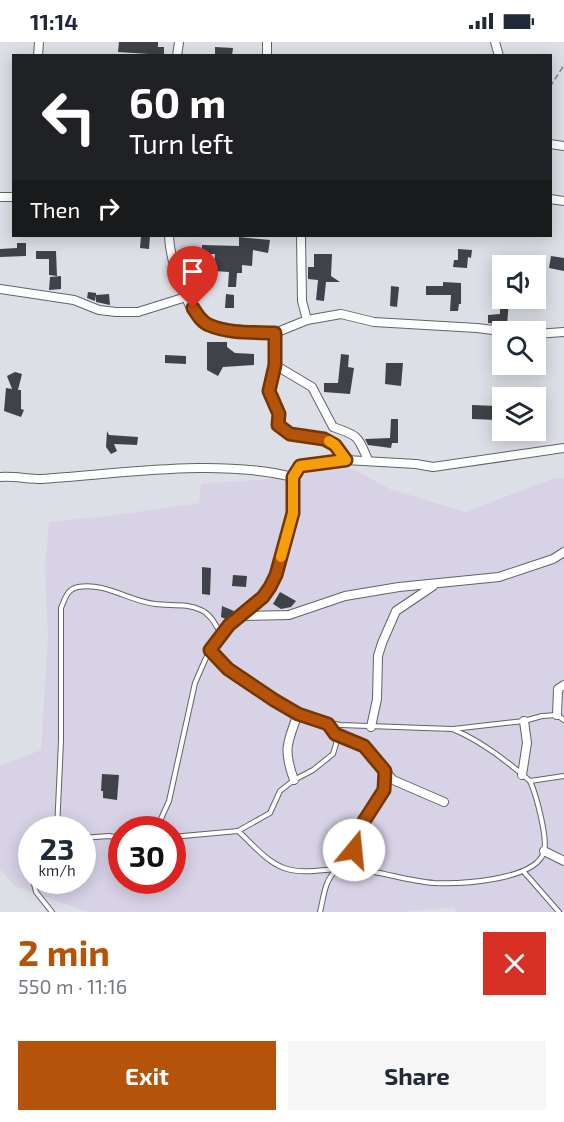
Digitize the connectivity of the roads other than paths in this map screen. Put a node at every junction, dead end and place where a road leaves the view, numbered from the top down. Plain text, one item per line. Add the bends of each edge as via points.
1 (169, 237) edge
2 (302, 237) edge
3 (0, 289) edge
4 (186, 297) junction
5 (307, 320) junction
6 (492, 331) edge
7 (564, 332) edge
8 (275, 333) junction
9 (546, 333) edge
10 (275, 365) junction
11 (564, 447) edge
12 (346, 460) junction
13 (368, 460) junction
14 (0, 477) edge
15 (293, 477) junction
16 (564, 552) edge
17 (434, 585) junction
18 (240, 616) junction
19 (222, 635) junction
20 (210, 650) junction
21 (564, 685) edge
22 (298, 714) junction
23 (560, 718) edge
24 (524, 721) junction
25 (328, 724) junction
26 (371, 727) junction
27 (452, 729) junction
28 (335, 734) junction
29 (385, 771) junction
30 (522, 775) junction
31 (564, 776) edge
32 (294, 780) junction
33 (530, 781) junction
34 (444, 802) dead end
35 (58, 816) edge
36 (162, 816) edge
37 (238, 831) junction
38 (186, 836) edge
39 (544, 851) junction
40 (564, 861) edge
41 (352, 869) junction
42 (336, 870) junction
43 (524, 872) junction
44 (38, 894) edge
45 (52, 912) edge
46 (320, 912) edge
47 (559, 912) edge

1 - 4 street
2 - 5 street via 301,292
3 - 4 street via 74,300 116,312 138,312
4 - 8 street via 208,325
5 - 6 street via 341,314 374,322
5 - 8 street
7 - 9 street
8 - 10 street
10 - 12 street via 269,391 279,414 278,425 290,434 324,439 335,445
10 - 13 street via 312,387 333,427 352,433
11 - 13 street via 433,466
12 - 13 street
12 - 15 street via 300,466
14 - 15 street via 39,479 207,468
15 - 18 lane via 293,513 276,575 263,597
16 - 17 street via 499,576
17 - 18 street via 345,596 289,615
17 - 26 street via 396,612 382,642
18 - 19 lane
19 - 20 lane
19 - 35 lane via 208,614 189,606 153,604 106,588 75,588 67,594 61,618
20 - 22 lane via 228,669
20 - 36 lane via 195,683
21 - 23 street via 558,689
22 - 25 lane
22 - 32 street via 288,738 286,760
23 - 24 lane via 542,716
24 - 27 lane
24 - 30 street via 527,743
25 - 26 lane
25 - 28 lane
26 - 27 lane
27 - 30 lane via 481,744
28 - 29 street via 364,746
28 - 32 lane via 333,754
29 - 34 street via 393,780
29 - 41 street via 384,790 357,832
30 - 33 lane
31 - 33 lane
32 - 37 lane via 280,791 270,813
33 - 39 lane via 537,795
37 - 38 lane
37 - 42 lane via 268,860 286,869
39 - 40 street
39 - 43 lane
41 - 42 lane
41 - 43 lane via 436,883 501,878
42 - 46 lane via 325,886
43 - 47 lane
44 - 45 lane

